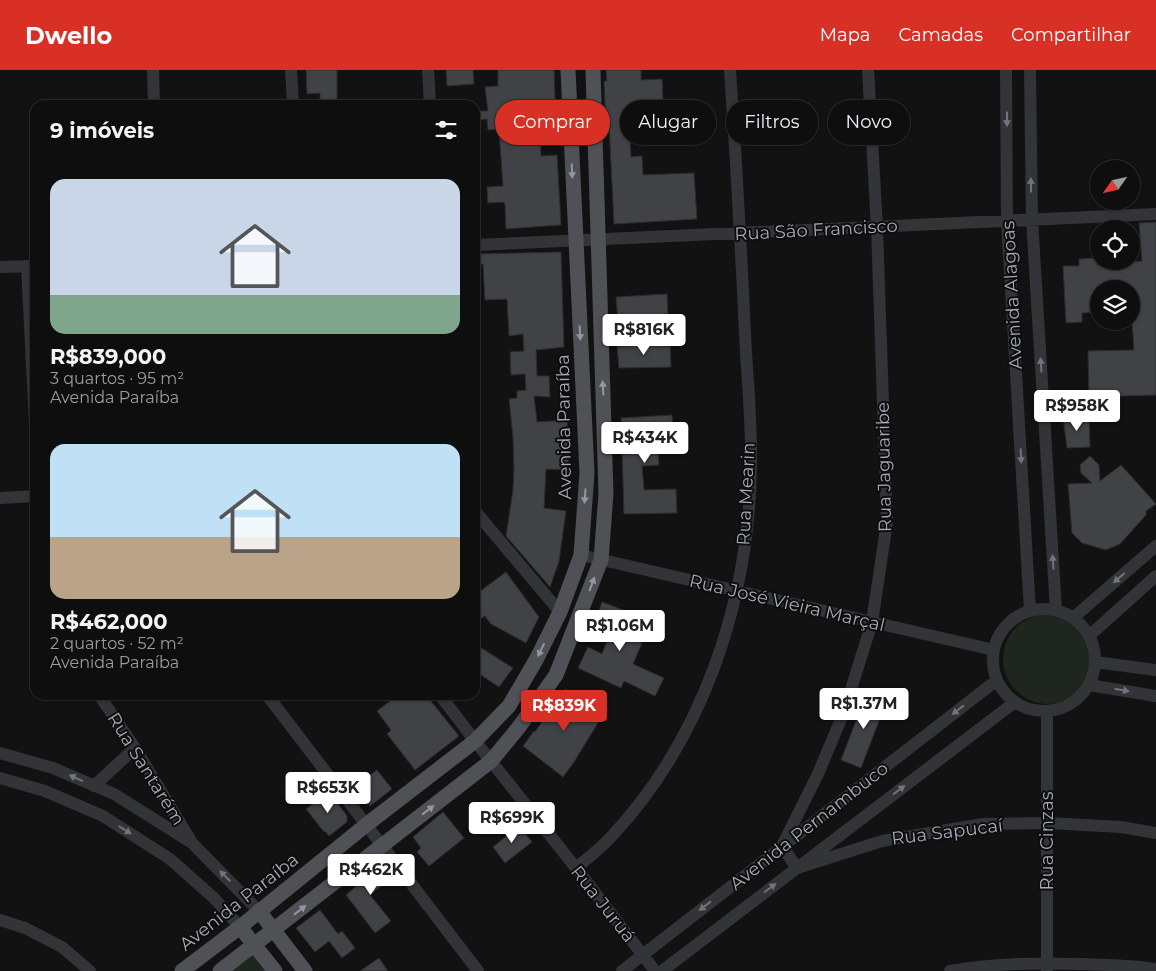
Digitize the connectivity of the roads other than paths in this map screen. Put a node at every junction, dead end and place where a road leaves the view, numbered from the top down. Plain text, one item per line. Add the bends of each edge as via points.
1 (153, 70) edge
2 (291, 70) edge
3 (428, 70) edge
4 (568, 70) edge
5 (593, 70) edge
6 (730, 70) edge
7 (868, 70) edge
8 (1006, 70) edge
9 (1030, 70) edge
10 (154, 100) edge
11 (293, 100) edge
12 (430, 100) edge
13 (1156, 214) edge
14 (1032, 220) junction
15 (1007, 221) junction
16 (877, 227) junction
17 (741, 233) junction
18 (597, 240) junction
19 (575, 241) junction
20 (480, 245) edge
21 (30, 266) edge
22 (0, 267) edge
23 (604, 414) junction
24 (584, 415) junction
25 (30, 496) edge
26 (0, 498) edge
27 (480, 517) edge
28 (1156, 546) edge
29 (581, 556) junction
30 (601, 560) junction
31 (1156, 576) edge
32 (736, 591) junction
33 (1030, 610) junction
34 (1056, 610) junction
35 (560, 612) junction
36 (1073, 618) junction
37 (872, 622) junction
38 (1089, 636) junction
39 (994, 650) junction
40 (1095, 662) junction
41 (1156, 670) edge
42 (997, 680) junction
43 (1088, 685) junction
44 (1156, 696) edge
45 (102, 700) edge
46 (271, 700) edge
47 (444, 700) edge
48 (1015, 702) junction
49 (1047, 711) junction
50 (475, 741) junction
51 (135, 748) junction
52 (0, 753) edge
53 (491, 761) junction
54 (0, 778) edge
55 (94, 786) junction
56 (1046, 824) junction
57 (366, 825) junction
58 (1156, 833) edge
59 (192, 843) junction
60 (382, 846) junction
61 (782, 846) junction
62 (576, 868) junction
63 (797, 868) junction
64 (259, 911) junction
65 (0, 920) edge
66 (240, 927) junction
67 (274, 930) junction
68 (255, 944) junction
69 (642, 955) junction
70 (1047, 967) edge
71 (1156, 969) edge
72 (90, 971) edge
73 (182, 971) edge
74 (220, 971) edge
75 (275, 971) edge
76 (305, 971) edge
77 (478, 971) edge
78 (622, 971) edge
79 (655, 971) edge
80 (662, 971) edge
81 (950, 971) edge

1 - 10 street
2 - 11 street
3 - 12 street
4 -> 19 main road, Avenida Paraíba
5 - 18 main road
6 - 17 street, Rua Mearin
7 - 16 street, Rua Jaguaribe
8 -> 15 street, Avenida Alagoas
14 -> 9 street, Avenida Alagoas
13 - 14 street, Rua São Francisco
14 - 15 street, Rua São Francisco
34 -> 14 street, Avenida Alagoas
15 - 16 street, Rua São Francisco
15 -> 33 street, Avenida Alagoas
16 - 17 street, Rua São Francisco
16 - 37 street, Rua Jaguaribe via 887,522
17 - 18 street, Rua São Francisco
17 - 32 street, Rua Mearin via 751,466 746,534
18 - 19 street, Rua São Francisco
23 -> 18 main road
19 - 20 street, Rua São Francisco
19 -> 24 main road, Avenida Paraíba
21 - 22 street
23 - 24 main road
23 - 30 main road via 606,494
24 -> 29 main road, Avenida Paraíba via 587,473
25 - 26 street
27 - 35 street
28 -> 36 street
29 - 30 street, Rua José Vieira Marçal
29 - 35 main road, Avenida Paraíba
30 - 32 street, Rua José Vieira Marçal
53 -> 30 main road via 520,728 556,675
31 - 38 street
32 - 37 street, Rua José Vieira Marçal
32 - 62 street, Rua Mearin via 716,666 693,718 642,802 610,838
33 - 34 street
33 - 39 street via 1006,625
34 - 36 street
35 -> 50 main road, Avenida Paraíba via 509,706
36 - 38 street
37 - 39 street, Rua José Vieira Marçal
37 - 61 street, Rua Jaguaribe via 844,712
38 - 40 street
39 - 42 street
40 - 41 street
40 - 43 street
42 - 48 street
42 -> 61 street, Avenida Pernambuco
43 -> 44 street
43 - 49 street via 1071,704
45 - 51 street, Rua Santarém
46 - 57 street
47 - 50 street, Rua Juruá
48 - 49 street via 1025,708
63 -> 48 street, Avenida Pernambuco
49 - 56 street, Rua Cinzas
50 - 53 street, Rua Juruá
50 - 57 main road, Avenida Paraíba
51 - 55 street
51 - 59 street, Rua Santarém
55 -> 52 street via 53,768
60 -> 53 main road
53 - 62 street, Rua Juruá
54 -> 66 street via 45,791 102,816 170,859 214,898
55 - 59 street via 114,794
56 - 58 street, Rua Sapucaí via 1121,827
56 - 63 street, Rua Sapucaí via 983,824 882,841
56 - 70 street, Rua Cinzas
57 - 60 street
57 - 64 main road, Avenida Paraíba
64 -> 59 street
67 -> 60 main road
60 - 77 street
61 - 63 street
61 -> 69 street, Avenida Pernambuco
62 - 69 street, Rua Juruá
80 -> 63 street, Avenida Pernambuco
64 - 66 main road, Avenida Paraíba
64 - 67 main road
65 - 72 street via 62,947
66 - 68 main road
66 - 73 main road, Avenida Paraíba
67 - 68 main road
67 - 76 main road
68 - 74 main road
68 - 75 main road
69 - 78 street, Avenida Pernambuco
69 - 79 street, Rua Juruá
70 - 71 street via 1134,965
70 - 81 street

